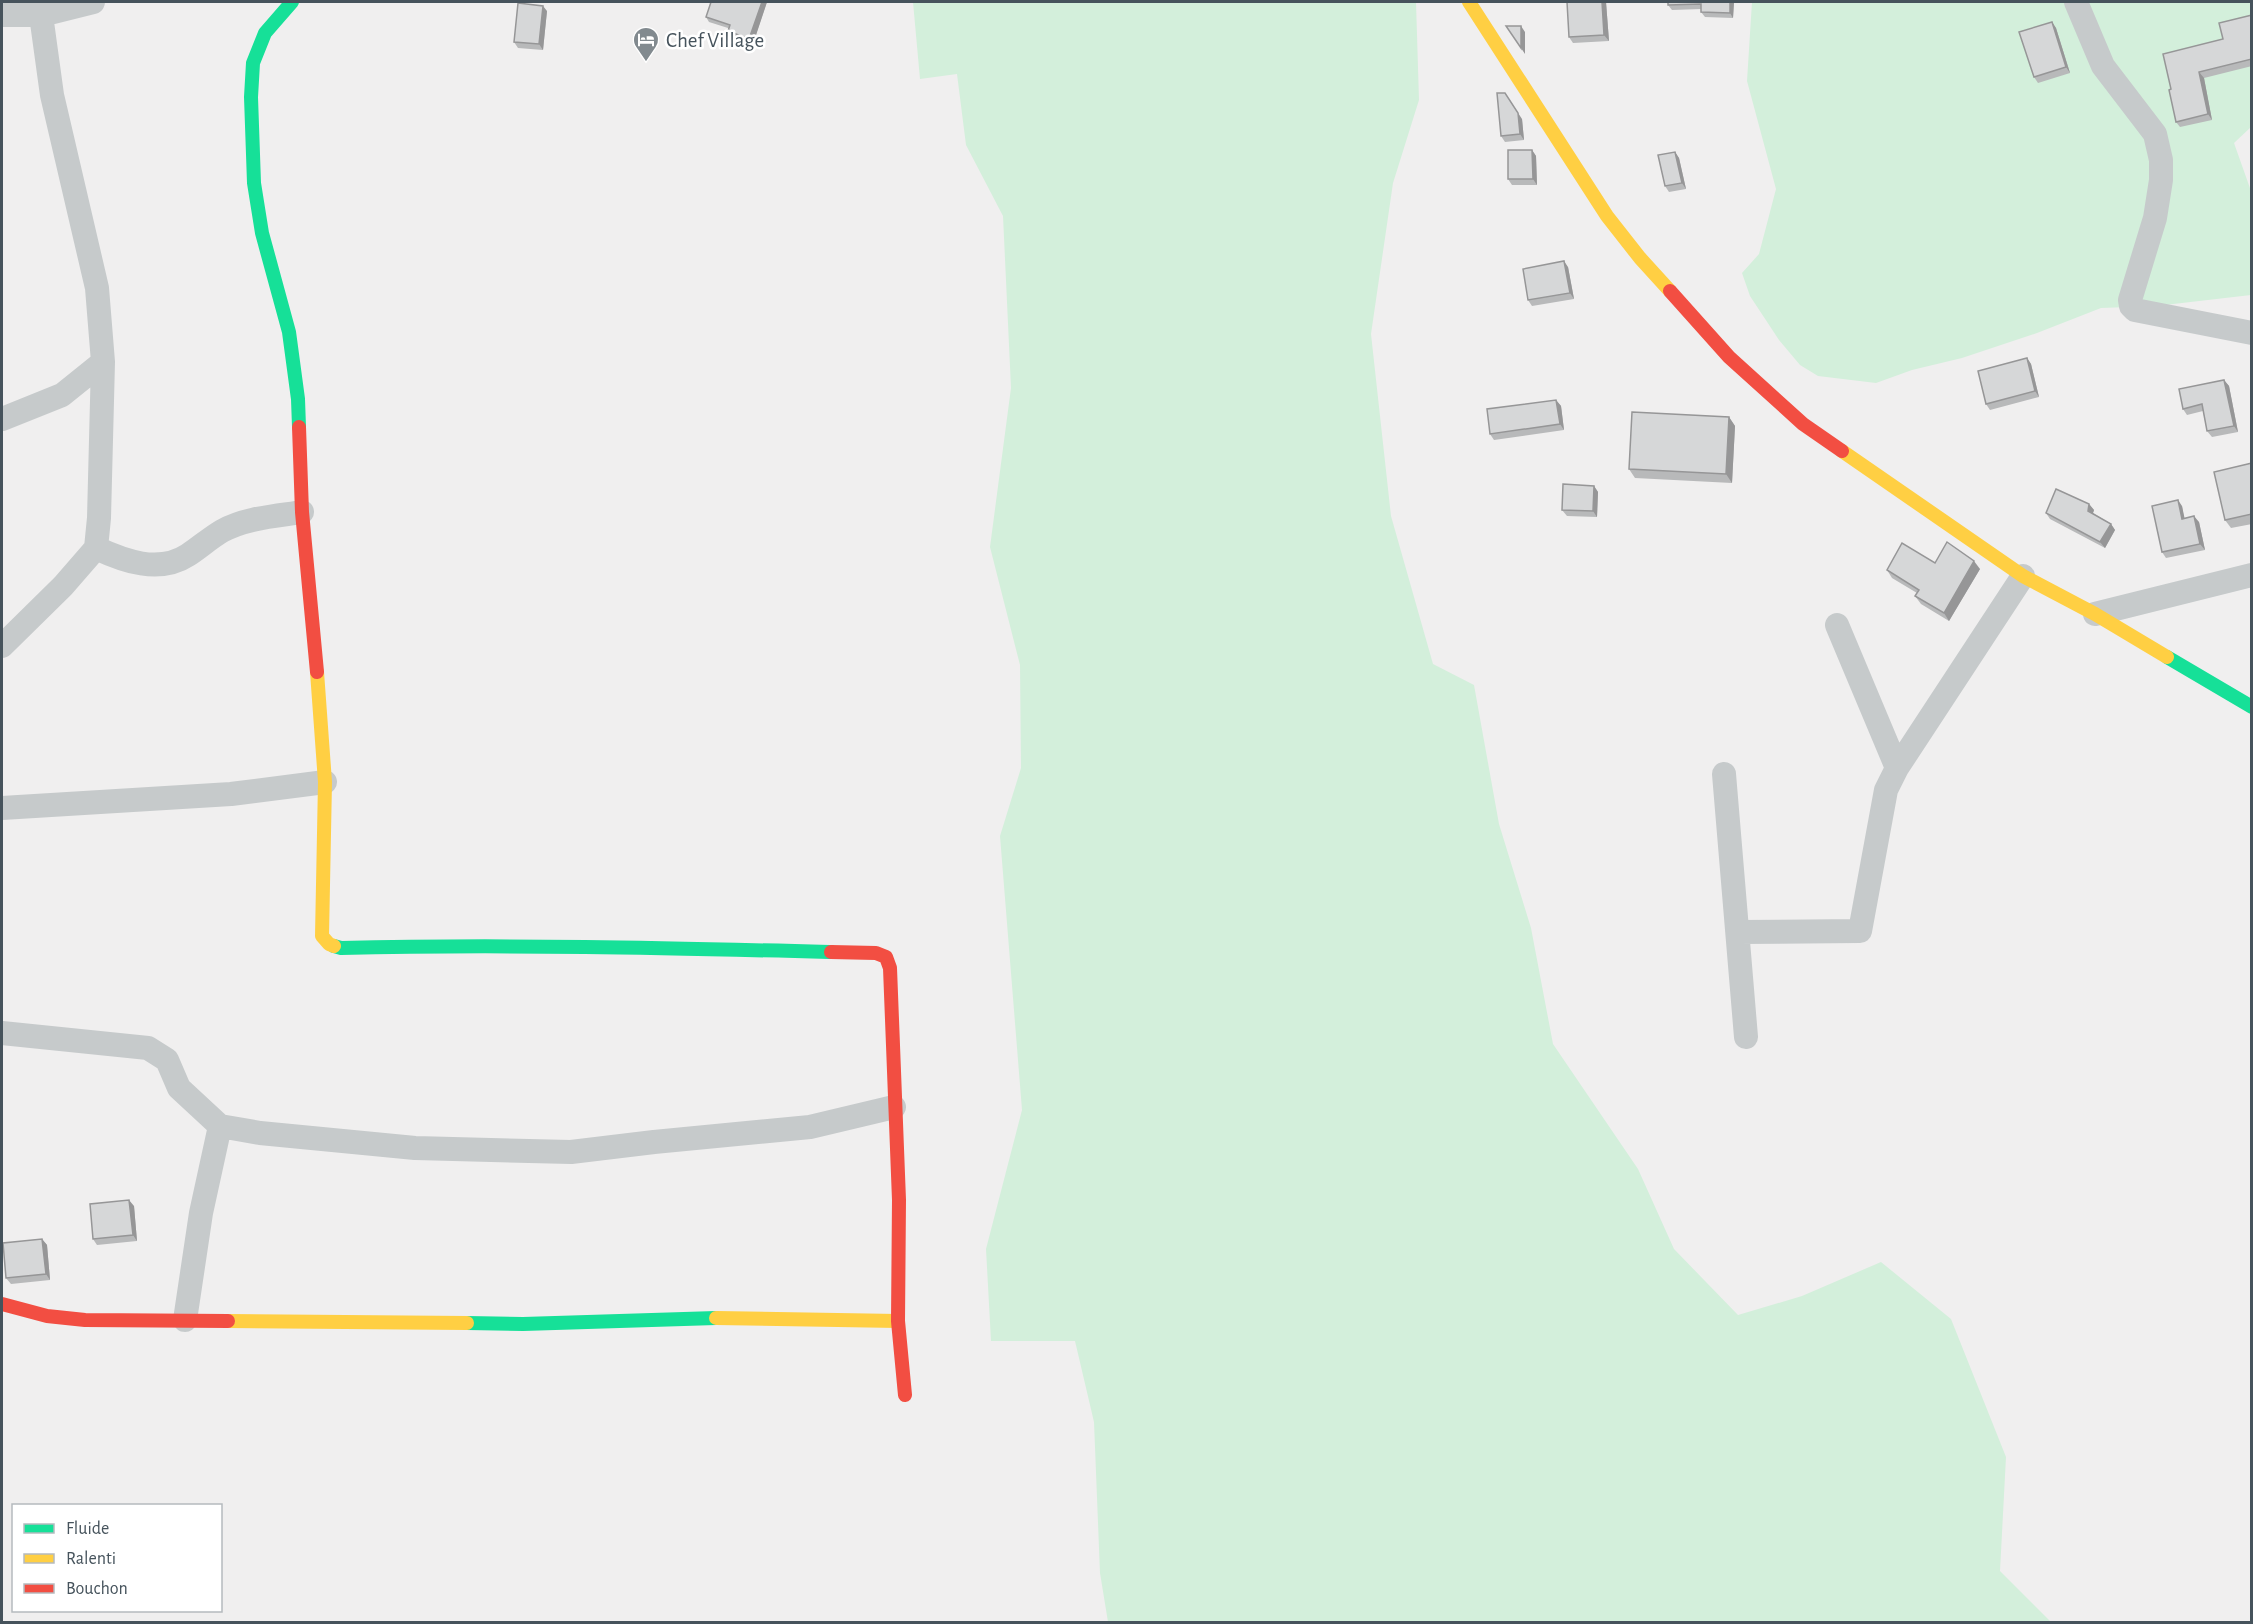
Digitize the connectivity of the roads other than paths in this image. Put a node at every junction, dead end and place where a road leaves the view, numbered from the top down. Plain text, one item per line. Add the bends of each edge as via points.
1 (93, 2) edge
2 (292, 2) edge
3 (1469, 2) edge
4 (2076, 2) edge
5 (2, 15) edge
6 (41, 15) junction
7 (2252, 333) edge
8 (103, 362) junction
9 (2, 419) edge
10 (302, 512) junction
11 (96, 548) junction
12 (2252, 574) edge
13 (2022, 576) junction
14 (2095, 614) junction
15 (1837, 625) dead end
16 (2, 646) edge
17 (2252, 707) edge
18 (1897, 768) junction
19 (1724, 774) dead end
20 (325, 782) junction
21 (2, 808) edge
22 (1738, 932) junction
23 (2, 1033) edge
24 (1746, 1037) dead end
25 (894, 1107) junction
26 (220, 1126) junction
27 (2, 1304) edge
28 (185, 1320) junction
29 (898, 1321) junction
30 (905, 1395) dead end

1 - 6 street
2 - 10 street via 265,33 253,63 250,97 254,183 262,233 291,343 298,399
3 - 13 street via 1607,216 1729,357 1803,424
4 - 7 street via 2103,66 2155,134 2161,160 2156,218 2131,306 2135,310
5 - 6 street
6 - 8 street via 52,95 97,288
8 - 9 street via 63,395
8 - 11 street
10 - 11 street via 262,518 223,531 186,557 163,565 136,564
10 - 20 street
11 - 16 street
12 - 14 street
13 - 14 street
13 - 18 street
14 - 17 street
15 - 18 street
18 - 22 street via 1886,790 1860,931
19 - 22 street
20 - 21 street via 231,794
20 - 25 street via 322,936 329,944 341,948 585,946 876,953 886,957 890,968
22 - 24 street
23 - 26 street via 148,1048 167,1060 179,1088
25 - 26 street via 810,1127 572,1152 415,1148
25 - 29 street via 899,1200
26 - 28 street via 201,1213
27 - 28 street via 47,1316 86,1320
28 - 29 street via 523,1324 706,1318
29 - 30 street

